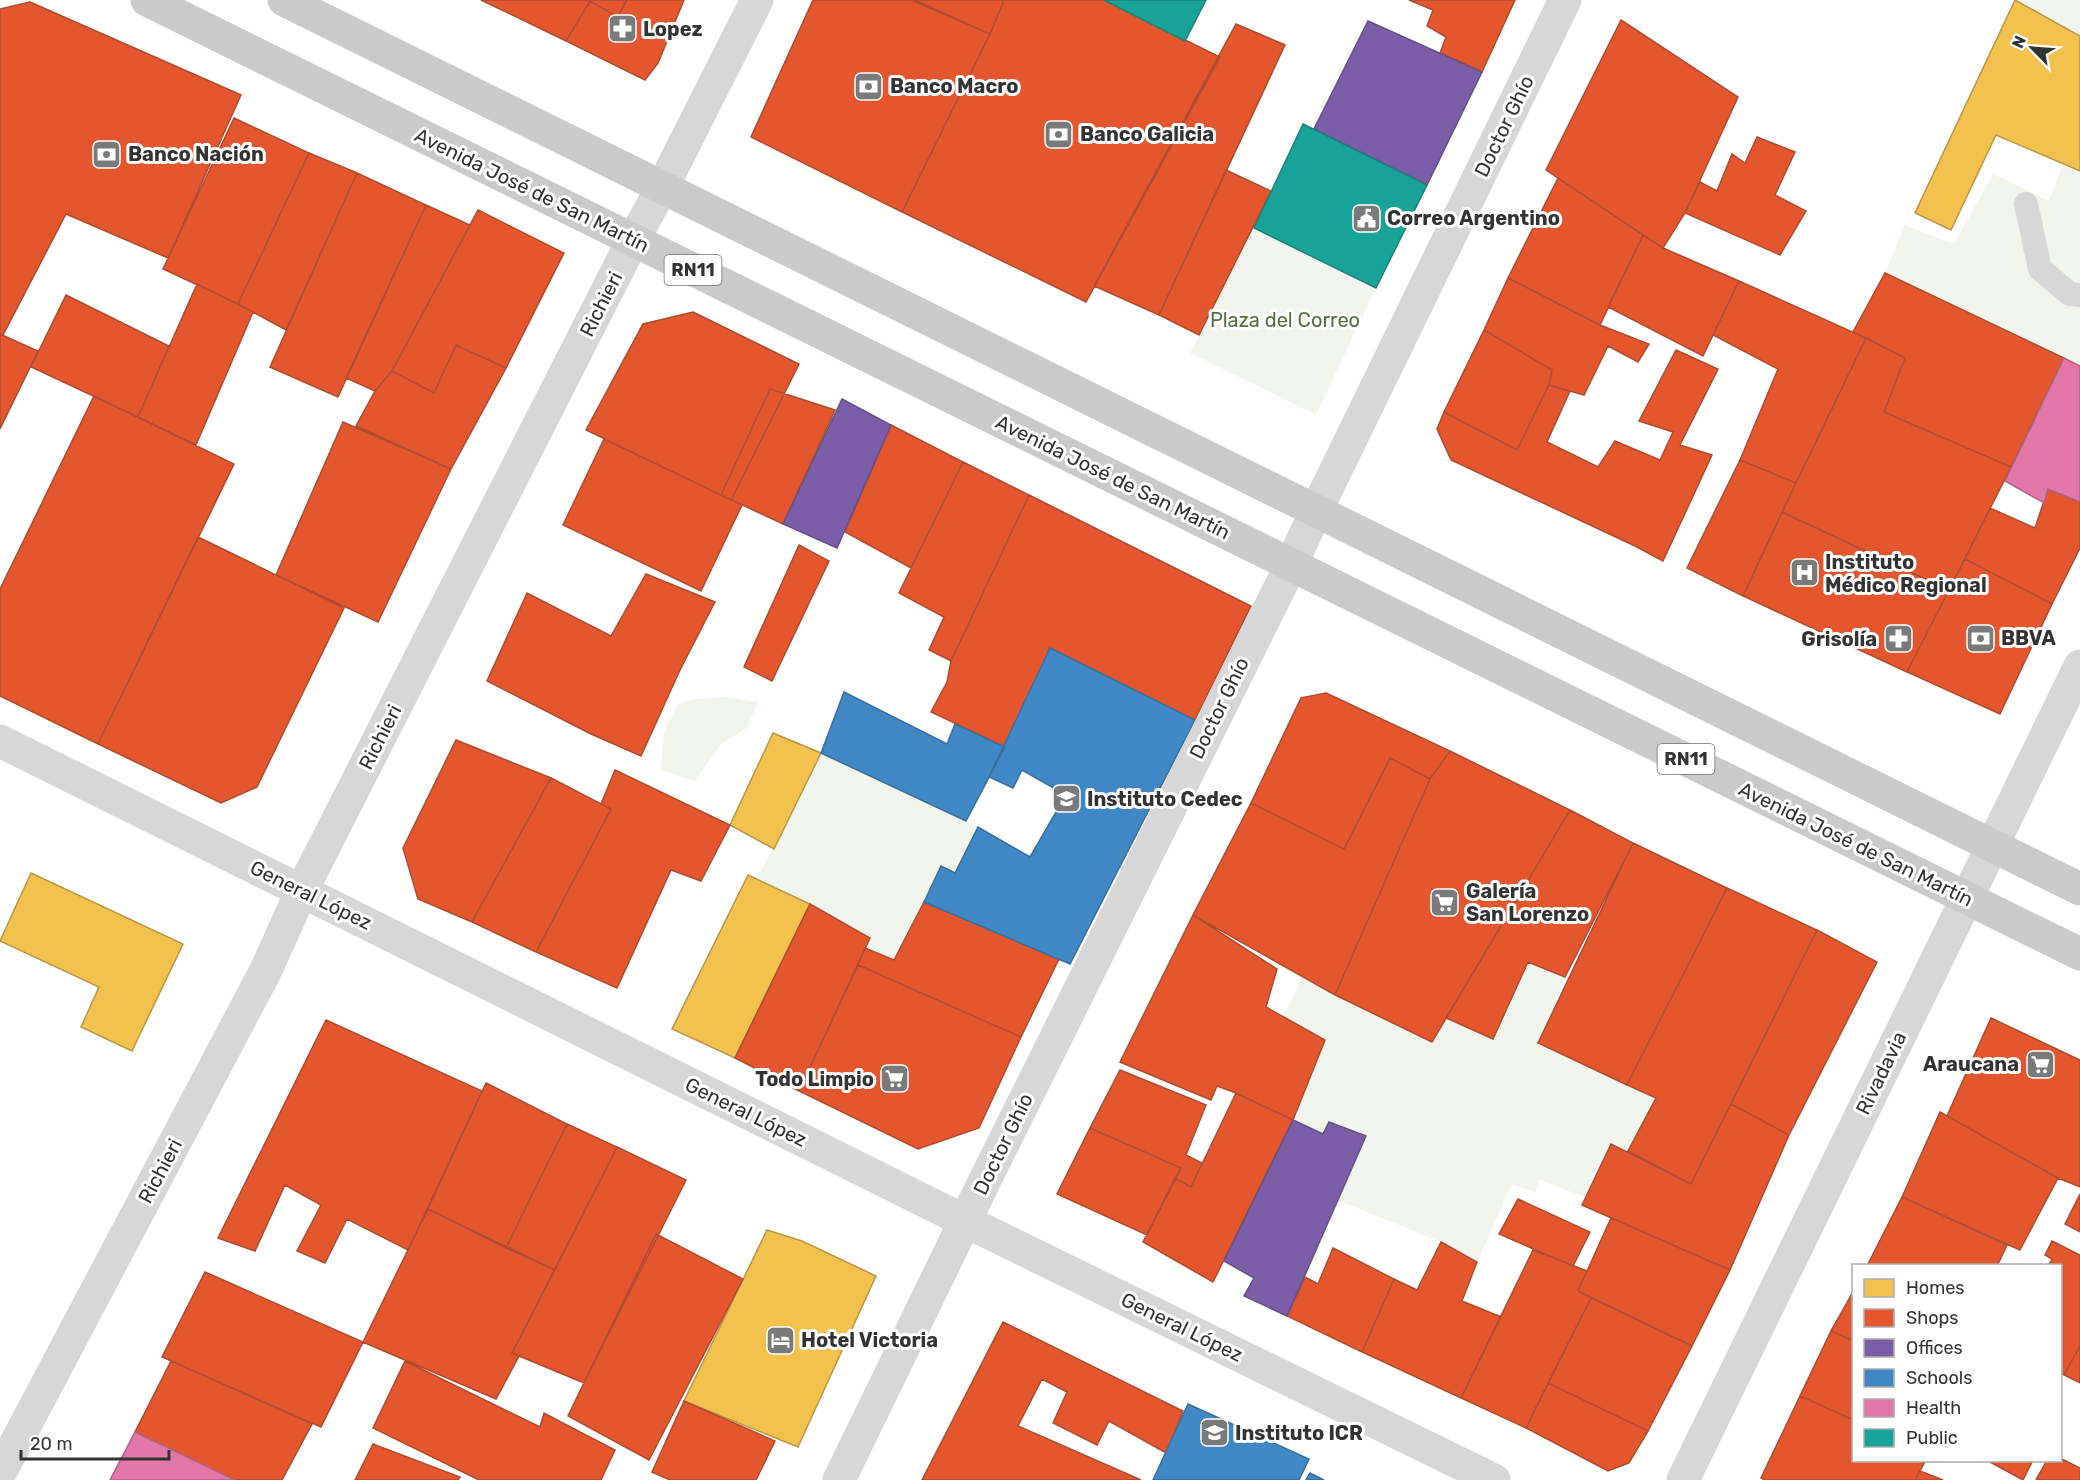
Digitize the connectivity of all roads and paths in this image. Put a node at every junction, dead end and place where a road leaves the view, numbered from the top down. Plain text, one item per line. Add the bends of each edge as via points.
1 (147, 0) edge
2 (284, 0) edge
3 (757, 0) edge
4 (1565, 0) edge
5 (662, 188) junction
6 (2026, 204) dead end
7 (633, 240) junction
8 (2080, 295) edge
9 (1316, 511) junction
10 (1291, 565) junction
11 (2080, 666) edge
12 (0, 741) edge
13 (1992, 846) junction
14 (2080, 889) edge
15 (302, 890) junction
16 (1967, 899) junction
17 (2080, 954) edge
18 (965, 1221) junction
19 (0, 1473) edge
20 (839, 1480) edge
21 (1494, 1480) edge
22 (1683, 1480) edge

1 - 7 main road, Avenida José de San Martín / RN11
2 - 5 main road
3 - 5 street, Richieri
4 - 9 street, Doctor Ghío
5 - 7 street, Richieri
5 - 9 main road
6 - 8 lane via 2040,269 2070,294
7 - 10 main road, Avenida José de San Martín / RN11
7 - 15 street, Richieri
9 - 10 street, Doctor Ghío
9 - 13 main road
10 - 16 main road, Avenida José de San Martín / RN11
10 - 18 street, Doctor Ghío
11 - 13 street, Rivadavia
12 - 15 street, General López
13 - 14 main road
13 - 16 street, Rivadavia
15 - 18 street, General López
15 - 19 street, Richieri via 266,970
16 - 17 main road, Avenida José de San Martín / RN11
16 - 22 street, Rivadavia
18 - 20 street, Doctor Ghío
18 - 21 street, General López

